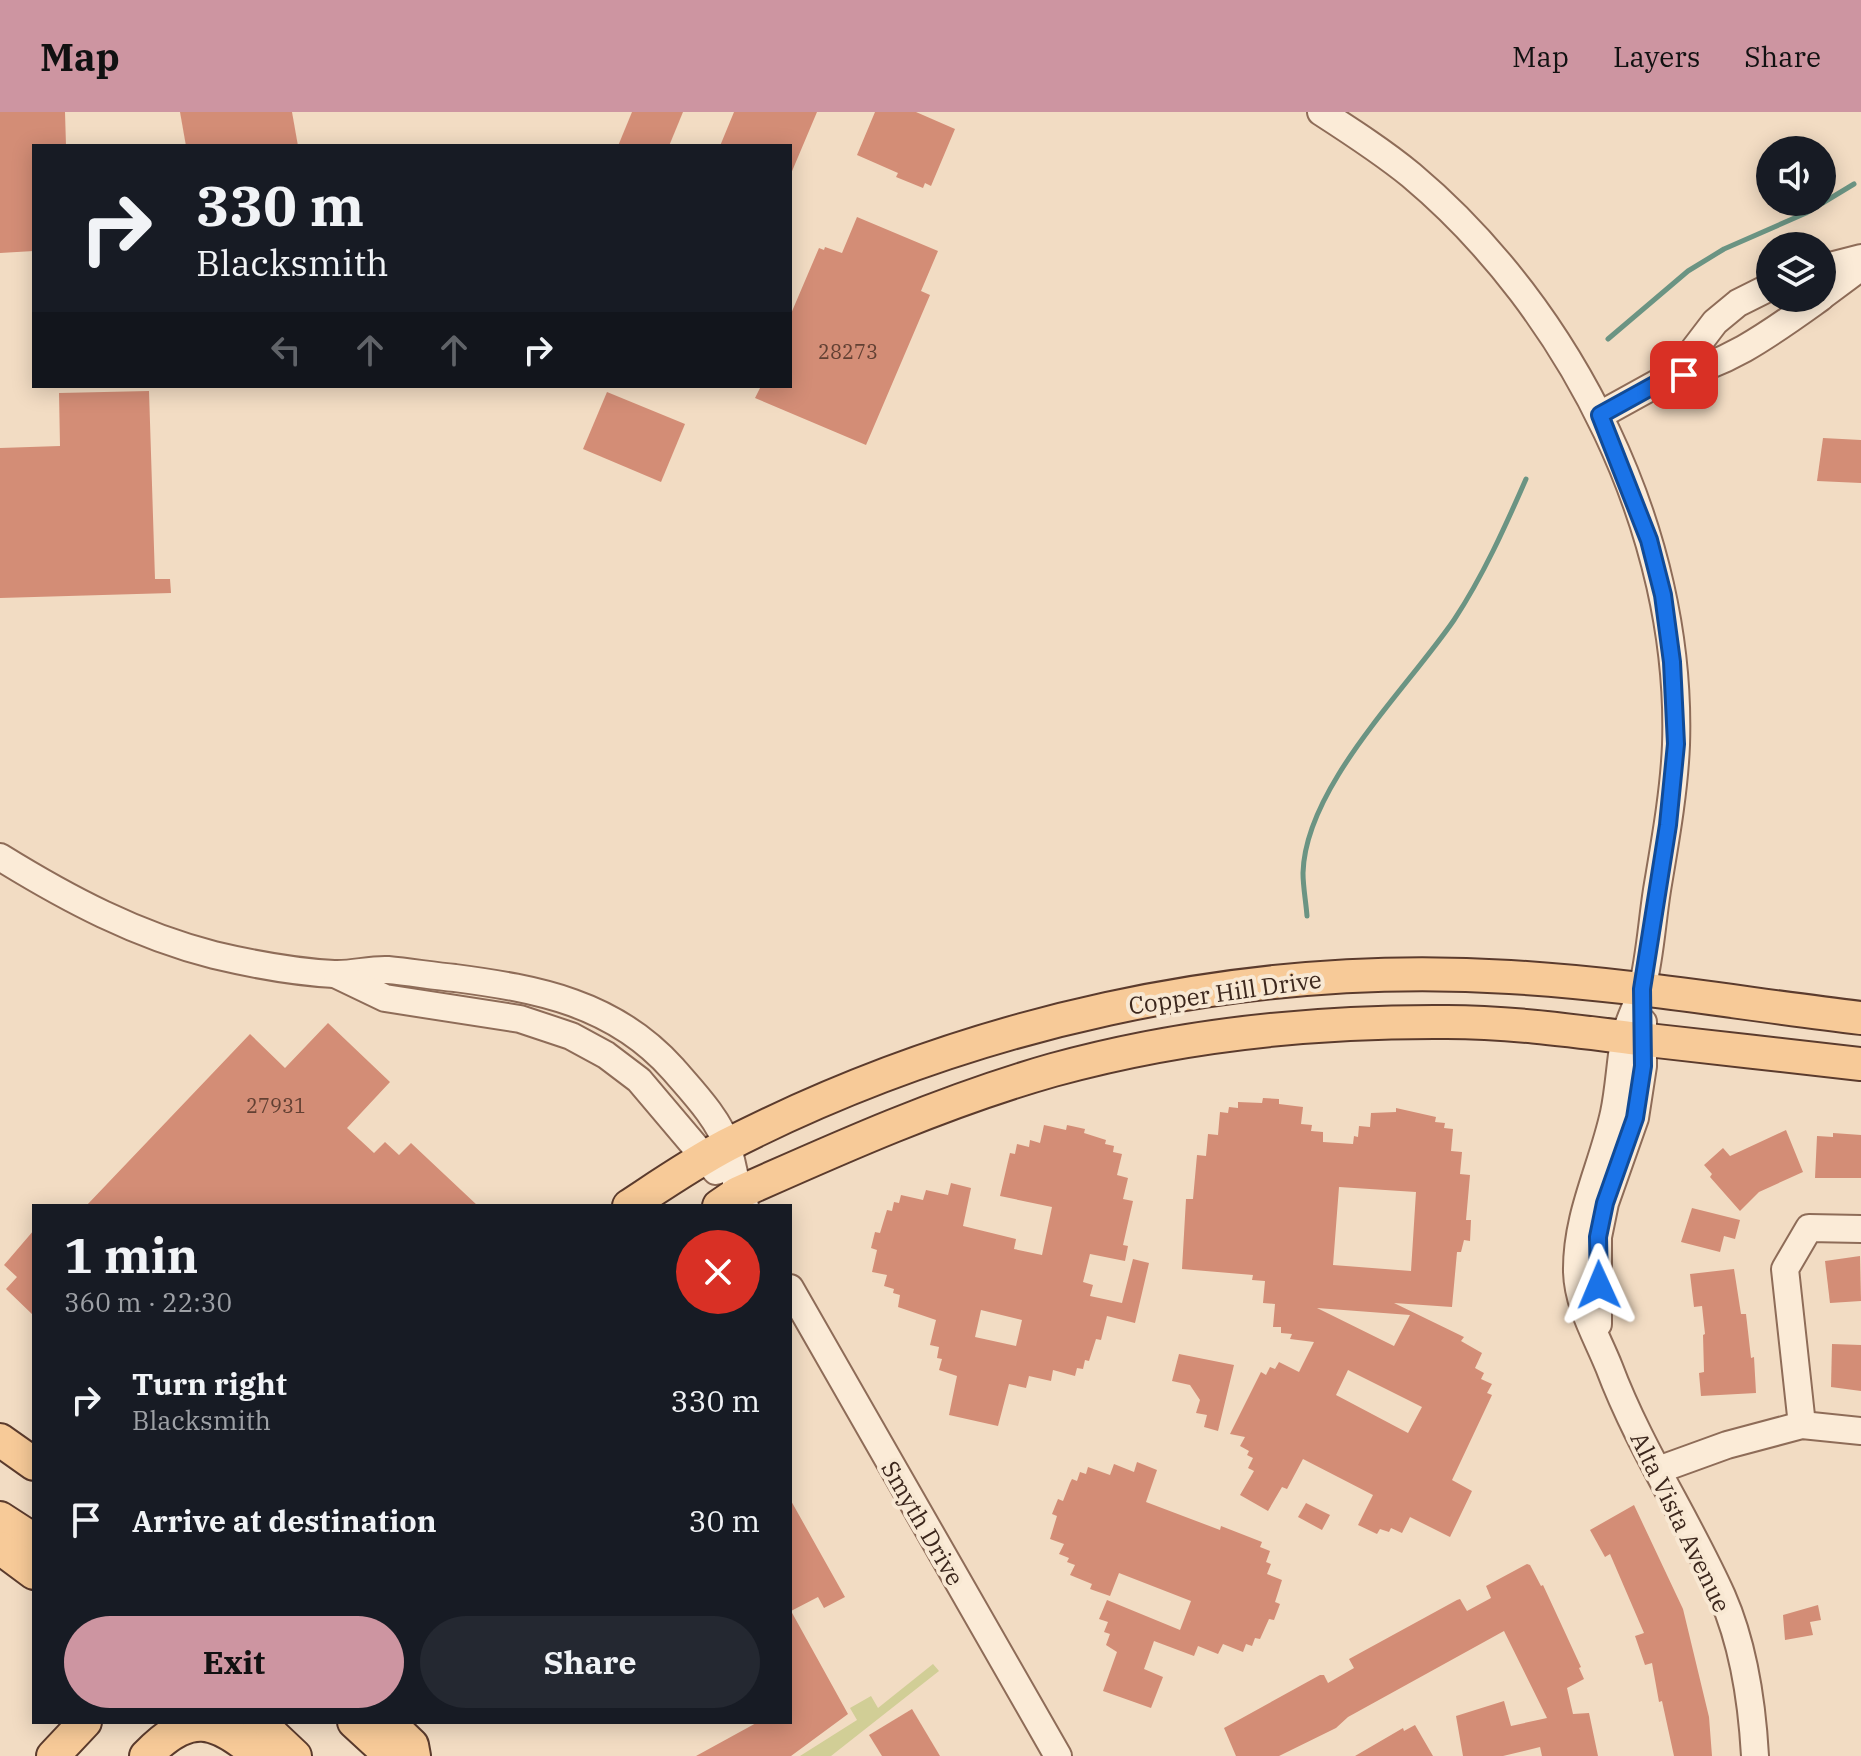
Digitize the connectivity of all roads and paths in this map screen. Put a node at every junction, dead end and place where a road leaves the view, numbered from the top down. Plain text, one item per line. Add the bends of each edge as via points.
1 (1321, 112) edge
2 (1861, 258) edge
3 (1836, 264) edge
4 (1861, 267) edge
5 (1836, 286) edge
6 (1756, 294) edge
7 (1775, 312) edge
8 (1799, 312) edge
9 (1780, 325) junction
10 (1667, 378) junction
11 (1600, 415) junction
12 (0, 857) edge
13 (1642, 989) junction
14 (1861, 1018) edge
15 (1634, 1038) junction
16 (1861, 1064) edge
17 (715, 1152) junction
18 (734, 1202) edge
19 (632, 1204) edge
20 (1861, 1229) edge
21 (792, 1291) edge
22 (1802, 1425) junction
23 (1861, 1431) edge
24 (0, 1440) edge
25 (32, 1463) edge
26 (1658, 1470) junction
27 (0, 1518) edge
28 (32, 1539) edge
29 (0, 1548) edge
30 (32, 1572) edge
31 (83, 1724) edge
32 (150, 1724) edge
33 (261, 1724) edge
34 (356, 1724) edge
35 (390, 1724) edge
36 (53, 1756) edge
37 (121, 1756) edge
38 (146, 1756) edge
39 (259, 1756) edge
40 (295, 1756) edge
41 (391, 1756) edge
42 (414, 1756) edge
43 (1058, 1756) edge
44 (1755, 1756) edge

1 - 11 street, Alta Vista Avenue via 1412,176 1466,228 1541,322
2 - 3 street
4 - 5 street
6 - 10 street via 1715,322
7 - 9 street
8 - 9 street
9 - 10 street via 1701,371
10 - 11 street
11 - 13 street, Alta Vista Avenue via 1649,540 1672,662 1676,744
12 - 17 street via 58,893 131,928 215,955 335,974 386,970 518,986 595,1011 672,1067 711,1117
13 - 14 main road, Copper Hill Drive
13 - 15 street, Alta Vista Avenue
13 - 17 main road, Copper Hill Drive via 1509,977 1363,975 1156,998 932,1060 836,1095
15 - 16 main road, Copper Hill Drive
15 - 18 main road, Copper Hill Drive via 1449,1022 1210,1036 1053,1070 974,1095 875,1132
15 - 26 street, Alta Vista Avenue via 1635,1118 1598,1237 1598,1340 1628,1418
17 - 18 street
17 - 19 main road, Copper Hill Drive
20 - 22 street via 1809,1228 1785,1269
21 - 43 street, Smyth Drive
22 - 23 street
22 - 26 street
24 - 25 main road
26 - 44 street, Alta Vista Avenue via 1724,1600 1752,1698
27 - 28 main road
29 - 30 main road
31 - 36 main road
32 - 37 main road
33 - 40 main road
34 - 41 main road
35 - 42 main road via 412,1745
38 - 39 main road via 175,1730 195,1724 234,1734

